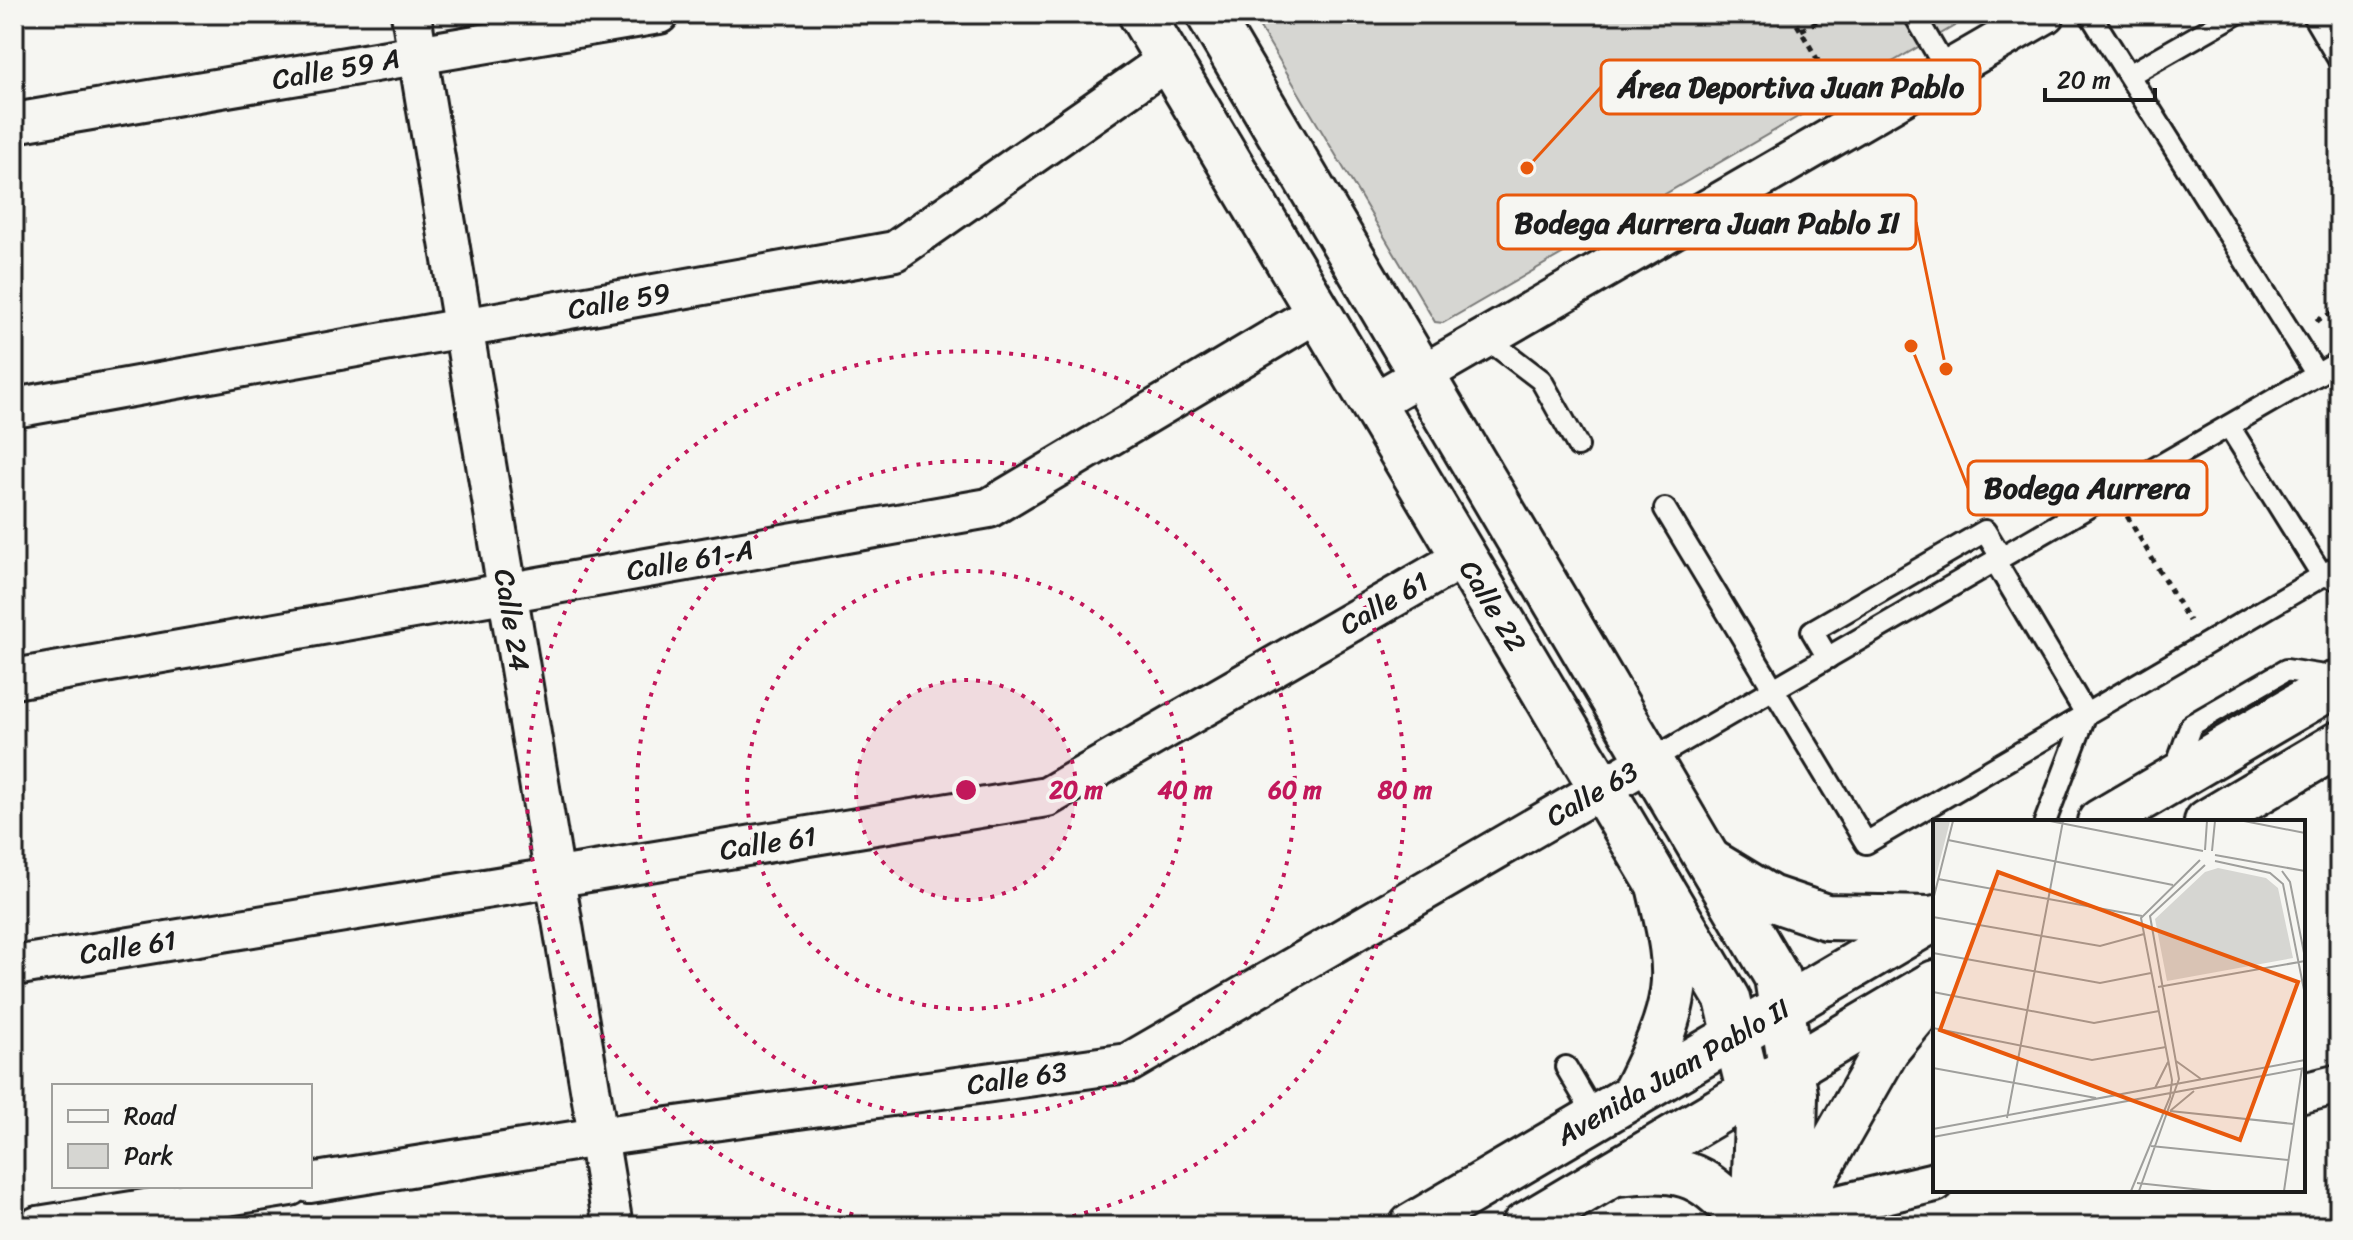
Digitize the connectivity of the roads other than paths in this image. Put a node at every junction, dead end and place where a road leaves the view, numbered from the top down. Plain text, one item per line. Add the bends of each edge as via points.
1 (411, 14) edge
2 (659, 14) edge
3 (1141, 14) edge
4 (1209, 14) edge
5 (1914, 14) edge
6 (2045, 14) edge
7 (2090, 14) edge
8 (2236, 14) edge
9 (2312, 14) edge
10 (418, 55) junction
11 (1168, 60) junction
12 (2339, 60) edge
13 (1947, 71) junction
14 (2129, 75) junction
15 (14, 123) edge
16 (1318, 312) junction
17 (464, 328) junction
18 (1486, 338) junction
19 (2339, 362) edge
20 (1422, 375) junction
21 (2317, 375) junction
22 (1373, 403) junction
23 (14, 408) edge
24 (2229, 426) junction
25 (1578, 446) dead end
26 (1665, 509) dead end
27 (1464, 557) junction
28 (1998, 559) junction
29 (2333, 573) edge
30 (508, 593) junction
31 (1828, 658) junction
32 (14, 679) edge
33 (2339, 680) edge
34 (1774, 689) junction
35 (2086, 714) junction
36 (2339, 744) edge
37 (1649, 761) junction
38 (1602, 789) junction
39 (2046, 820) edge
40 (2103, 820) edge
41 (2210, 820) edge
42 (1709, 861) junction
43 (555, 878) junction
44 (1659, 885) junction
45 (1933, 919) edge
46 (1933, 920) edge
47 (14, 966) edge
48 (1933, 984) edge
49 (1933, 995) edge
50 (1782, 1009) junction
51 (1737, 1036) junction
52 (1566, 1067) dead end
53 (1791, 1068) junction
54 (2339, 1084) edge
55 (2305, 1092) edge
56 (1750, 1093) junction
57 (1614, 1107) junction
58 (598, 1137) junction
59 (1613, 1174) junction
60 (312, 1183) edge
61 (1933, 1183) edge
62 (277, 1188) edge
63 (1772, 1224) edge
64 (38, 1226) edge
65 (613, 1226) edge
66 (1412, 1226) edge
67 (1524, 1226) edge

1 - 10 street, Calle 24
2 - 10 street, Calle 59 A
3 - 11 street, Calle 22
4 - 20 street, Calle 22
5 - 13 lane
6 - 13 street
7 - 14 lane
8 - 14 lane
9 - 12 lane
10 - 15 street, Calle 59 A
10 - 17 street, Calle 24
11 - 16 street, Calle 22
11 - 17 street, Calle 59 via 895,251
13 - 18 street
14 - 21 lane
16 - 22 street, Calle 22
16 - 30 street, Calle 61-A via 989,508
17 - 23 street, Calle 59
17 - 30 street, Calle 24
18 - 20 street
18 - 25 lane via 1541,380
19 - 21 lane
20 - 22 street
20 - 37 street, Calle 22
21 - 24 lane
22 - 27 street, Calle 22
24 - 28 lane
24 - 29 lane
26 - 34 lane
27 - 38 street, Calle 22
27 - 43 street, Calle 61 via 1047,797
28 - 31 lane
28 - 31 lane via 1985,531 1812,631
28 - 35 lane
29 - 35 lane
30 - 32 street, Calle 61-A
30 - 43 street, Calle 24
31 - 34 lane
33 - 40 street
34 - 35 lane via 1866,843
34 - 37 lane
35 - 39 lane
36 - 41 street
37 - 38 street, Calle 63
37 - 42 street, Calle 22
38 - 44 street, Calle 22
38 - 58 street, Calle 63 via 1128,1063
42 - 45 street via 1770,898 1826,917
42 - 50 street, Calle 22 via 1777,977
43 - 47 street, Calle 61
43 - 58 street, Calle 24
44 - 51 street, Calle 22 via 1727,999
44 - 57 street via 1670,936 1673,991 1661,1037
46 - 50 street, Avenida Juan Pablo II
48 - 53 street, Avenida Juan Pablo II
49 - 63 street via 1887,1049
50 - 51 street, Avenida Juan Pablo II
50 - 53 street, Calle 22
51 - 56 street, Calle 22
51 - 57 street, Avenida Juan Pablo II
52 - 57 lane
53 - 56 street, Avenida Juan Pablo II
53 - 63 street, Calle 22 via 1795,1094
54 - 55 street
56 - 59 street, Avenida Juan Pablo II
56 - 63 street, Calle 22
57 - 66 street, Avenida Juan Pablo II
58 - 60 street, Calle 63
58 - 65 street, Calle 24
59 - 63 street via 1656,1169 1689,1175
59 - 67 street, Avenida Juan Pablo II
61 - 63 street
62 - 64 street

